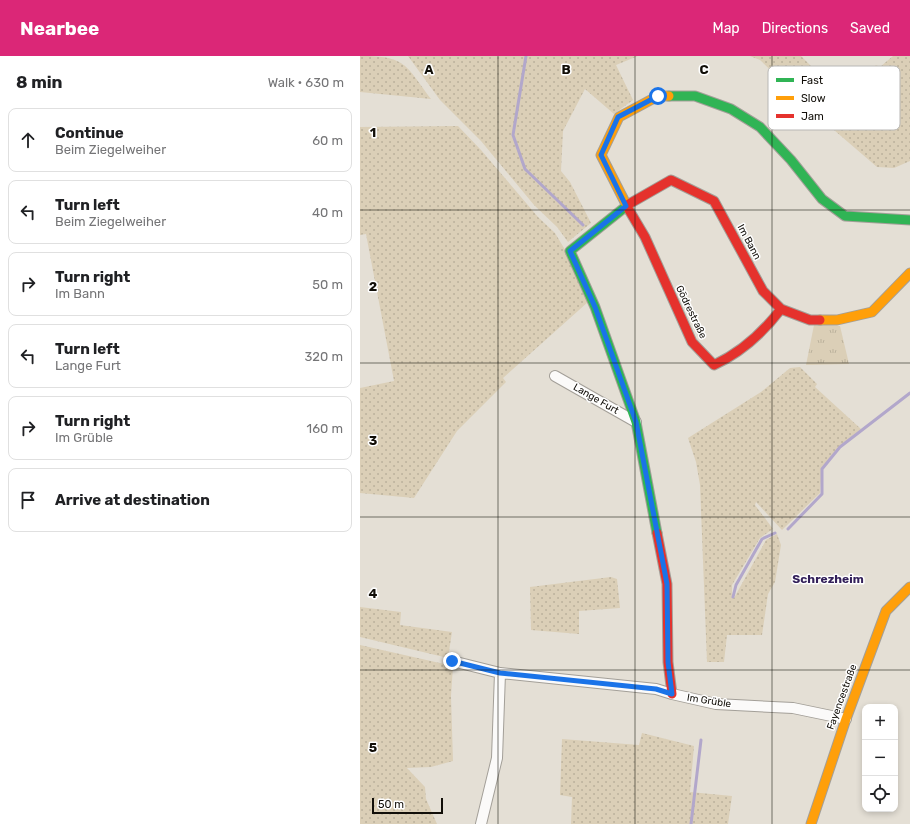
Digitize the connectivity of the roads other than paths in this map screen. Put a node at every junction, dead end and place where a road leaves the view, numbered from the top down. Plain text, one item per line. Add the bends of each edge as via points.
1 (626, 206) junction
2 (910, 220) edge
3 (570, 251) joint
4 (910, 273) edge
5 (781, 308) junction
6 (555, 376) dead end
7 (636, 422) junction
8 (910, 587) edge
9 (452, 661) dead end
10 (500, 673) junction
11 (672, 694) junction
12 (846, 719) junction
13 (481, 824) edge
14 (811, 824) edge

1 - 2 street via 601,155 618,117 658,96 695,96 731,109 760,127 822,199 845,216
1 - 3 street, Im Bann
1 - 5 street, Im Bann via 671,180 714,201 763,291
1 - 5 street, Gödrestraße via 645,237 692,342 714,365 732,358 744,349 768,327
3 - 7 street, Lange Furt via 595,307
4 - 5 street, Im Bann via 872,312 837,320 810,320
6 - 7 street, Lange Furt
7 - 11 street, Lange Furt via 667,584 668,662
8 - 12 street, Fayencestraße via 886,611
9 - 10 street, Im Grüble
10 - 11 street, Im Grüble via 656,689
10 - 13 street via 497,758
11 - 12 street, Im Grüble via 716,704 793,708
12 - 14 street, Fayencestraße

